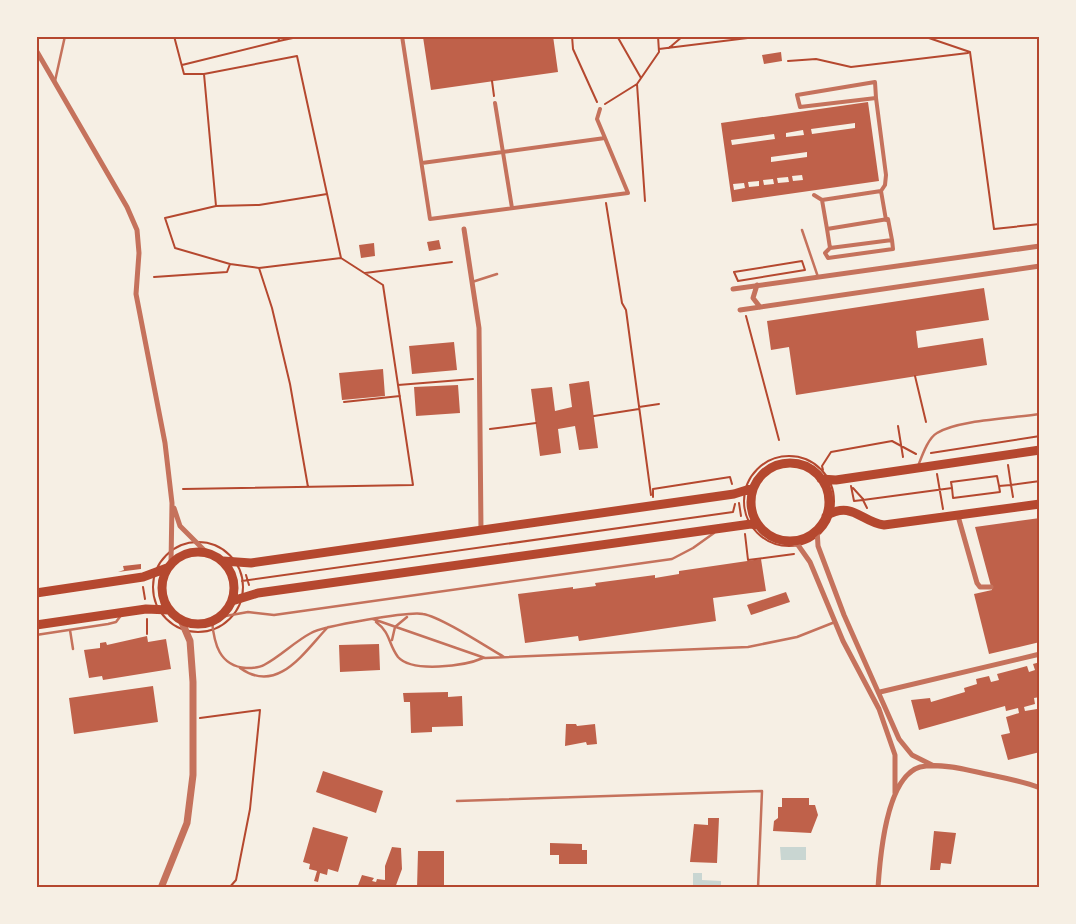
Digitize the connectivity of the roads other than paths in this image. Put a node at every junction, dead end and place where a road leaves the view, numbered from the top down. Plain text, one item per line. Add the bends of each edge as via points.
1 (65, 36) edge
2 (402, 36) edge
3 (36, 50) edge
4 (54, 82) junction
5 (876, 98) junction
6 (495, 103) road end
7 (600, 109) road end
8 (605, 138) junction
9 (503, 152) junction
10 (422, 163) junction
11 (881, 191) junction
12 (814, 195) dead end
13 (822, 200) junction
14 (512, 208) junction
15 (886, 220) junction
16 (464, 229) dead end
17 (827, 229) junction
18 (802, 230) dead end
19 (892, 240) junction
20 (1040, 246) edge
21 (830, 248) junction
22 (1040, 266) edge
23 (497, 274) dead end
24 (818, 277) junction
25 (472, 282) junction
26 (757, 285) junction
27 (734, 289) dead end
28 (760, 306) junction
29 (740, 310) dead end
30 (1040, 414) edge
31 (1040, 450) edge
32 (916, 469) junction
33 (824, 477) junction
34 (750, 489) junction
35 (172, 503) junction
36 (1040, 504) edge
37 (830, 514) junction
38 (958, 516) junction
39 (755, 524) junction
40 (724, 528) junction
41 (481, 531) junction
42 (817, 533) junction
43 (788, 541) junction
44 (206, 552) junction
45 (223, 561) junction
46 (169, 566) junction
47 (992, 587) dead end
48 (36, 593) edge
49 (237, 599) junction
50 (169, 610) junction
51 (122, 613) junction
52 (408, 616) junction
53 (374, 619) junction
54 (181, 620) junction
55 (215, 622) junction
56 (835, 622) junction
57 (36, 625) edge
58 (329, 626) junction
59 (395, 627) junction
60 (70, 630) junction
61 (36, 635) edge
62 (392, 644) junction
63 (73, 649) dead end
64 (1040, 654) edge
65 (505, 657) junction
66 (485, 658) junction
67 (240, 668) junction
68 (880, 692) junction
69 (934, 766) junction
70 (1040, 788) edge
71 (895, 793) junction
72 (457, 801) dead end
73 (161, 888) edge
74 (758, 888) edge
75 (878, 888) edge

1 - 4 lane
2 - 10 street
3 - 4 street
4 - 35 street via 127,207 137,230 136,294 165,443
5 - 5 street via 800,107 796,95 876,82
5 - 11 street via 886,175
6 - 9 street
7 - 8 street via 597,118
8 - 9 street
8 - 14 street via 628,193
9 - 10 street
9 - 14 street
10 - 14 street via 430,219
11 - 13 street
11 - 15 street
12 - 13 street
13 - 17 street
15 - 17 street
15 - 19 street
16 - 25 street
17 - 21 street
18 - 24 lane
19 - 21 street
19 - 21 street via 893,248 831,258 825,255
20 - 24 street
22 - 28 street
23 - 25 lane
24 - 26 street
25 - 41 street via 479,328
26 - 27 street
26 - 28 street via 753,298
28 - 29 street
30 - 32 lane via 952,427 936,433
31 - 32 highway
32 - 33 highway
33 - 34 highway via 805,466 785,464 766,472
33 - 37 highway
34 - 39 highway
34 - 41 highway
35 - 44 street via 180,526
35 - 46 street
36 - 38 highway
37 - 38 highway via 844,510 884,525
37 - 42 highway
38 - 47 street via 977,583 980,587
39 - 40 highway
39 - 43 highway via 777,539
40 - 49 highway via 258,593
40 - 55 lane via 672,559 274,615 234,613
41 - 45 highway via 239,562
42 - 43 highway
42 - 68 street via 819,550 844,615
43 - 56 street via 798,545 810,562
44 - 45 highway
44 - 46 highway via 183,554
45 - 49 highway via 233,576
46 - 48 highway
46 - 50 highway via 162,592
49 - 55 highway
50 - 51 highway
50 - 54 highway
51 - 57 highway
51 - 60 lane via 116,622
52 - 53 lane
52 - 59 lane
52 - 65 lane via 430,616
53 - 58 lane
53 - 59 lane
53 - 62 lane via 388,632
54 - 55 highway via 196,624
54 - 73 street via 190,641 193,774 187,824
55 - 67 lane via 220,655
56 - 65 lane via 798,637 748,648
56 - 71 street via 891,740 895,755
58 - 67 lane via 312,632 263,666
58 - 67 lane via 287,670 262,677 250,675
59 - 62 lane
59 - 66 lane
60 - 61 lane
60 - 63 lane
62 - 66 lane via 400,659 416,666 468,665
64 - 68 street
65 - 66 lane
68 - 69 street via 905,748
69 - 70 street via 966,770
69 - 71 street via 911,771 902,779
71 - 75 street
72 - 74 lane via 762,791

